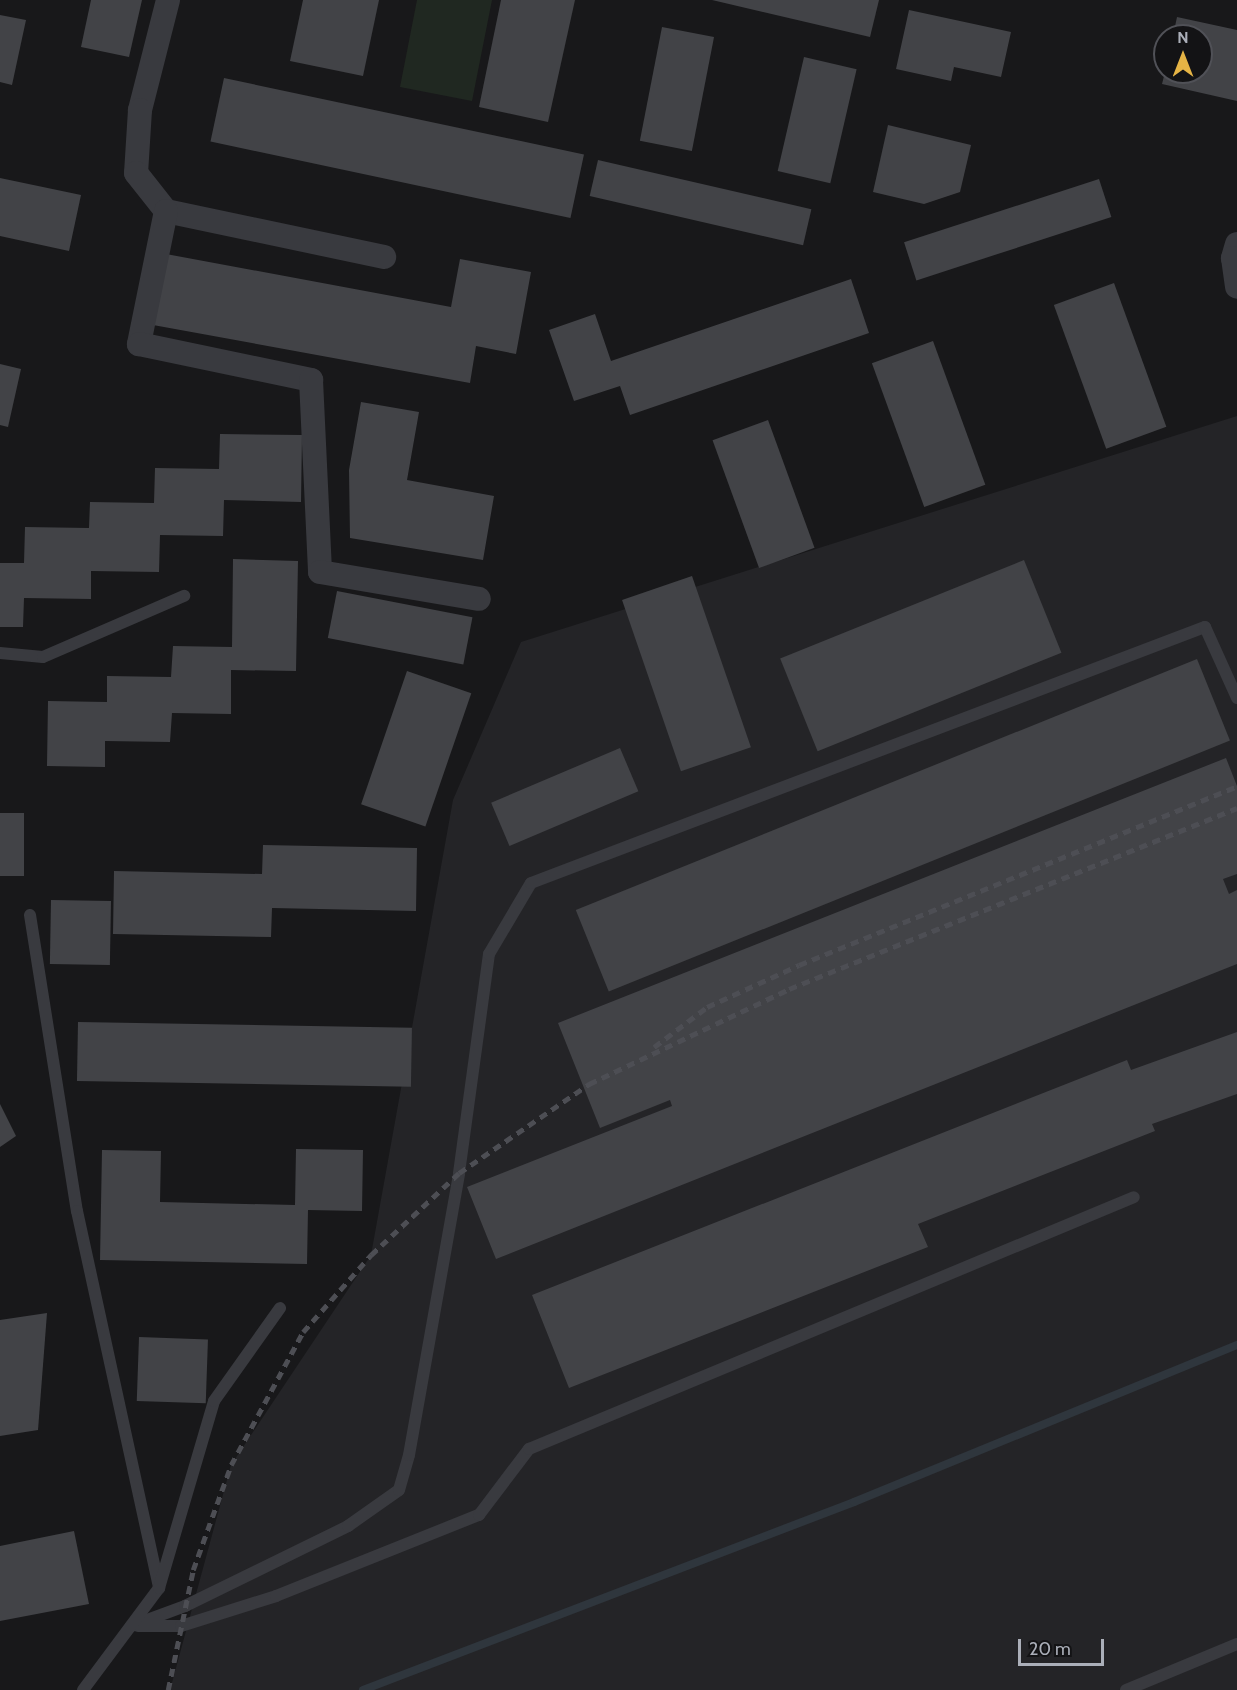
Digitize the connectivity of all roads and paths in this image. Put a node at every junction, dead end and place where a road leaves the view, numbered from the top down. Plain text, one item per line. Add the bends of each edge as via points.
1 (168, 0) edge
2 (166, 211) junction
3 (1237, 244) edge
4 (384, 257) dead end
5 (1237, 287) edge
6 (184, 596) dead end
7 (479, 599) dead end
8 (0, 653) edge
9 (1237, 698) edge
10 (30, 915) dead end
11 (1134, 1197) dead end
12 (280, 1308) dead end
13 (159, 1588) junction
14 (131, 1626) junction
15 (1237, 1644) edge
16 (83, 1690) edge
17 (1126, 1690) edge

1 - 2 street via 140,110 136,173
2 - 4 street
2 - 7 street via 139,344 312,380 320,572
3 - 5 street via 1233,276
6 - 8 lane via 44,657
9 - 14 lane via 1205,627 531,883 489,954 457,1185 409,1455 399,1490 348,1526 185,1606
10 - 13 lane via 77,1211
11 - 14 lane via 530,1449 479,1515 276,1596 181,1626
12 - 13 lane via 214,1401
13 - 14 lane
14 - 16 lane
15 - 17 lane

